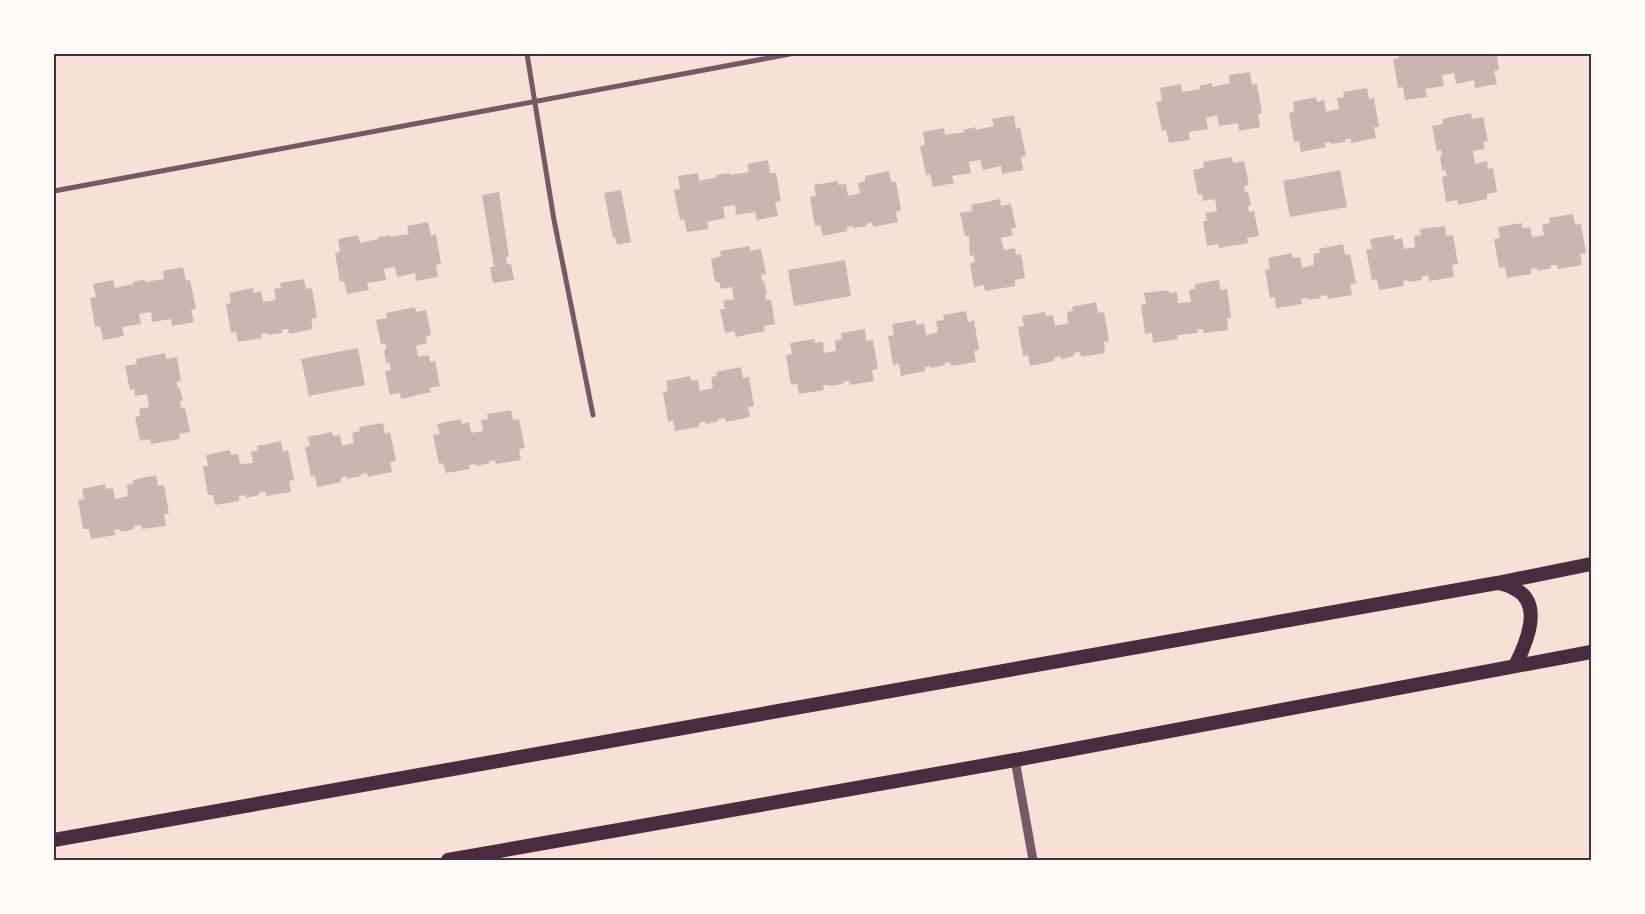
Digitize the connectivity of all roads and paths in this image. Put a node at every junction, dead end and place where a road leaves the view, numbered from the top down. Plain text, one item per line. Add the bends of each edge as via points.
1 (527, 54) edge
2 (790, 54) edge
3 (535, 100) junction
4 (54, 191) edge
5 (593, 415) dead end
6 (1591, 564) edge
7 (1497, 583) junction
8 (1591, 652) edge
9 (1515, 666) junction
10 (1015, 760) junction
11 (54, 840) edge
12 (448, 860) edge
13 (1033, 860) edge

1 - 3 street
2 - 3 street
3 - 4 street
3 - 5 street via 554,220
6 - 7 highway
7 - 9 highway via 1514,588 1526,598 1530,609 1527,641
7 - 11 highway
8 - 9 highway
9 - 10 highway
10 - 12 highway
10 - 13 street

